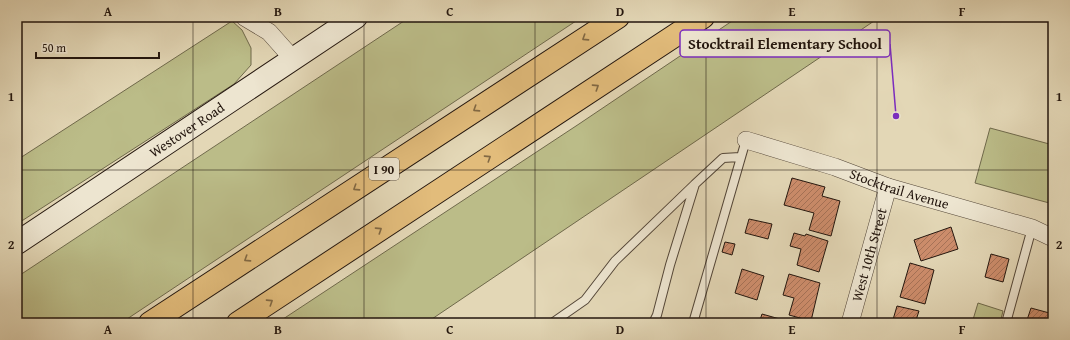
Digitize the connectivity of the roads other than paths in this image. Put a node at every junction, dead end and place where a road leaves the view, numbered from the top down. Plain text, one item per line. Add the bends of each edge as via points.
1 (244, 17) edge
2 (356, 17) edge
3 (618, 17) edge
4 (703, 17) edge
5 (293, 59) junction
6 (746, 140) joint
7 (740, 157) junction
8 (695, 184) junction
9 (888, 187) junction
10 (1032, 228) junction
11 (1053, 238) edge
12 (17, 243) edge
13 (150, 323) edge
14 (238, 323) edge
15 (552, 323) edge
16 (653, 323) edge
17 (694, 323) edge
18 (850, 323) edge
19 (1006, 323) edge

1 - 5 street via 269,32
2 - 5 street, Westover Road
3 -> 13 highway, I 90
14 -> 4 highway
5 - 12 street, Westover Road
6 - 7 lane
6 - 9 street, Stocktrail Avenue via 835,167
7 - 8 lane via 723,158
7 - 17 lane
8 - 15 lane via 614,261 585,300
8 - 16 lane
9 - 10 street, Stocktrail Avenue
9 - 18 street, West 10th Street
10 - 11 street, Stocktrail Avenue
10 - 19 lane

